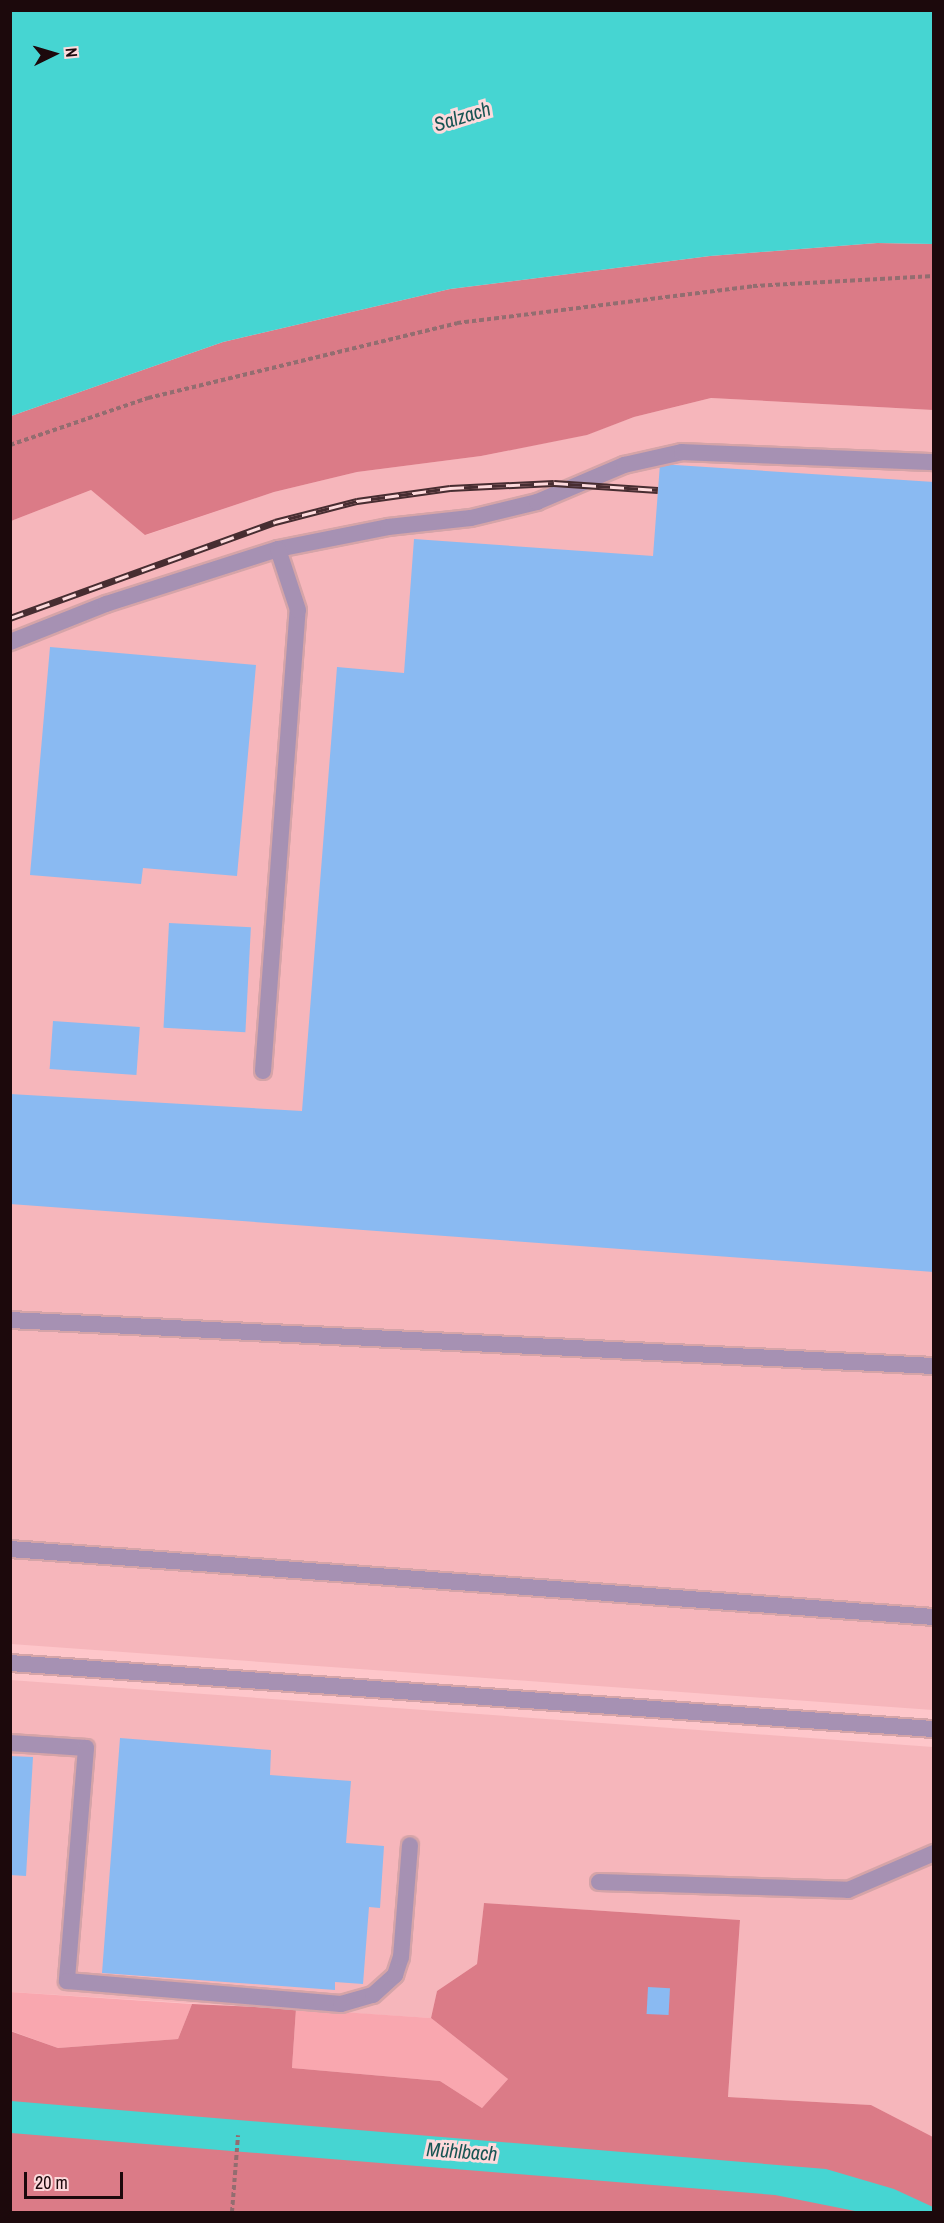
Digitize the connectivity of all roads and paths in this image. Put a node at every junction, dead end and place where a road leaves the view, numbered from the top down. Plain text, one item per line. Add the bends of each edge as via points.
1 (933, 276) edge
2 (10, 445) edge
3 (933, 462) edge
4 (278, 549) junction
5 (10, 642) edge
6 (263, 1071) dead end
7 (10, 1320) edge
8 (933, 1366) edge
9 (10, 1549) edge
10 (933, 1617) edge
11 (10, 1663) edge
12 (933, 1729) edge
13 (10, 1743) edge
14 (410, 1845) dead end
15 (933, 1853) edge
16 (599, 1882) dead end
17 (238, 2135) dead end
18 (232, 2212) edge

1 - 2 path via 753,286 457,323 148,398
3 - 4 lane via 682,452 624,465 537,502 504,510
4 - 5 lane via 106,604
4 - 6 lane via 298,610
7 - 8 lane
9 - 10 lane
11 - 12 lane
13 - 14 lane via 86,1748 67,1981 341,2004 373,1995 394,1975 401,1957
15 - 16 lane via 848,1890
17 - 18 path

